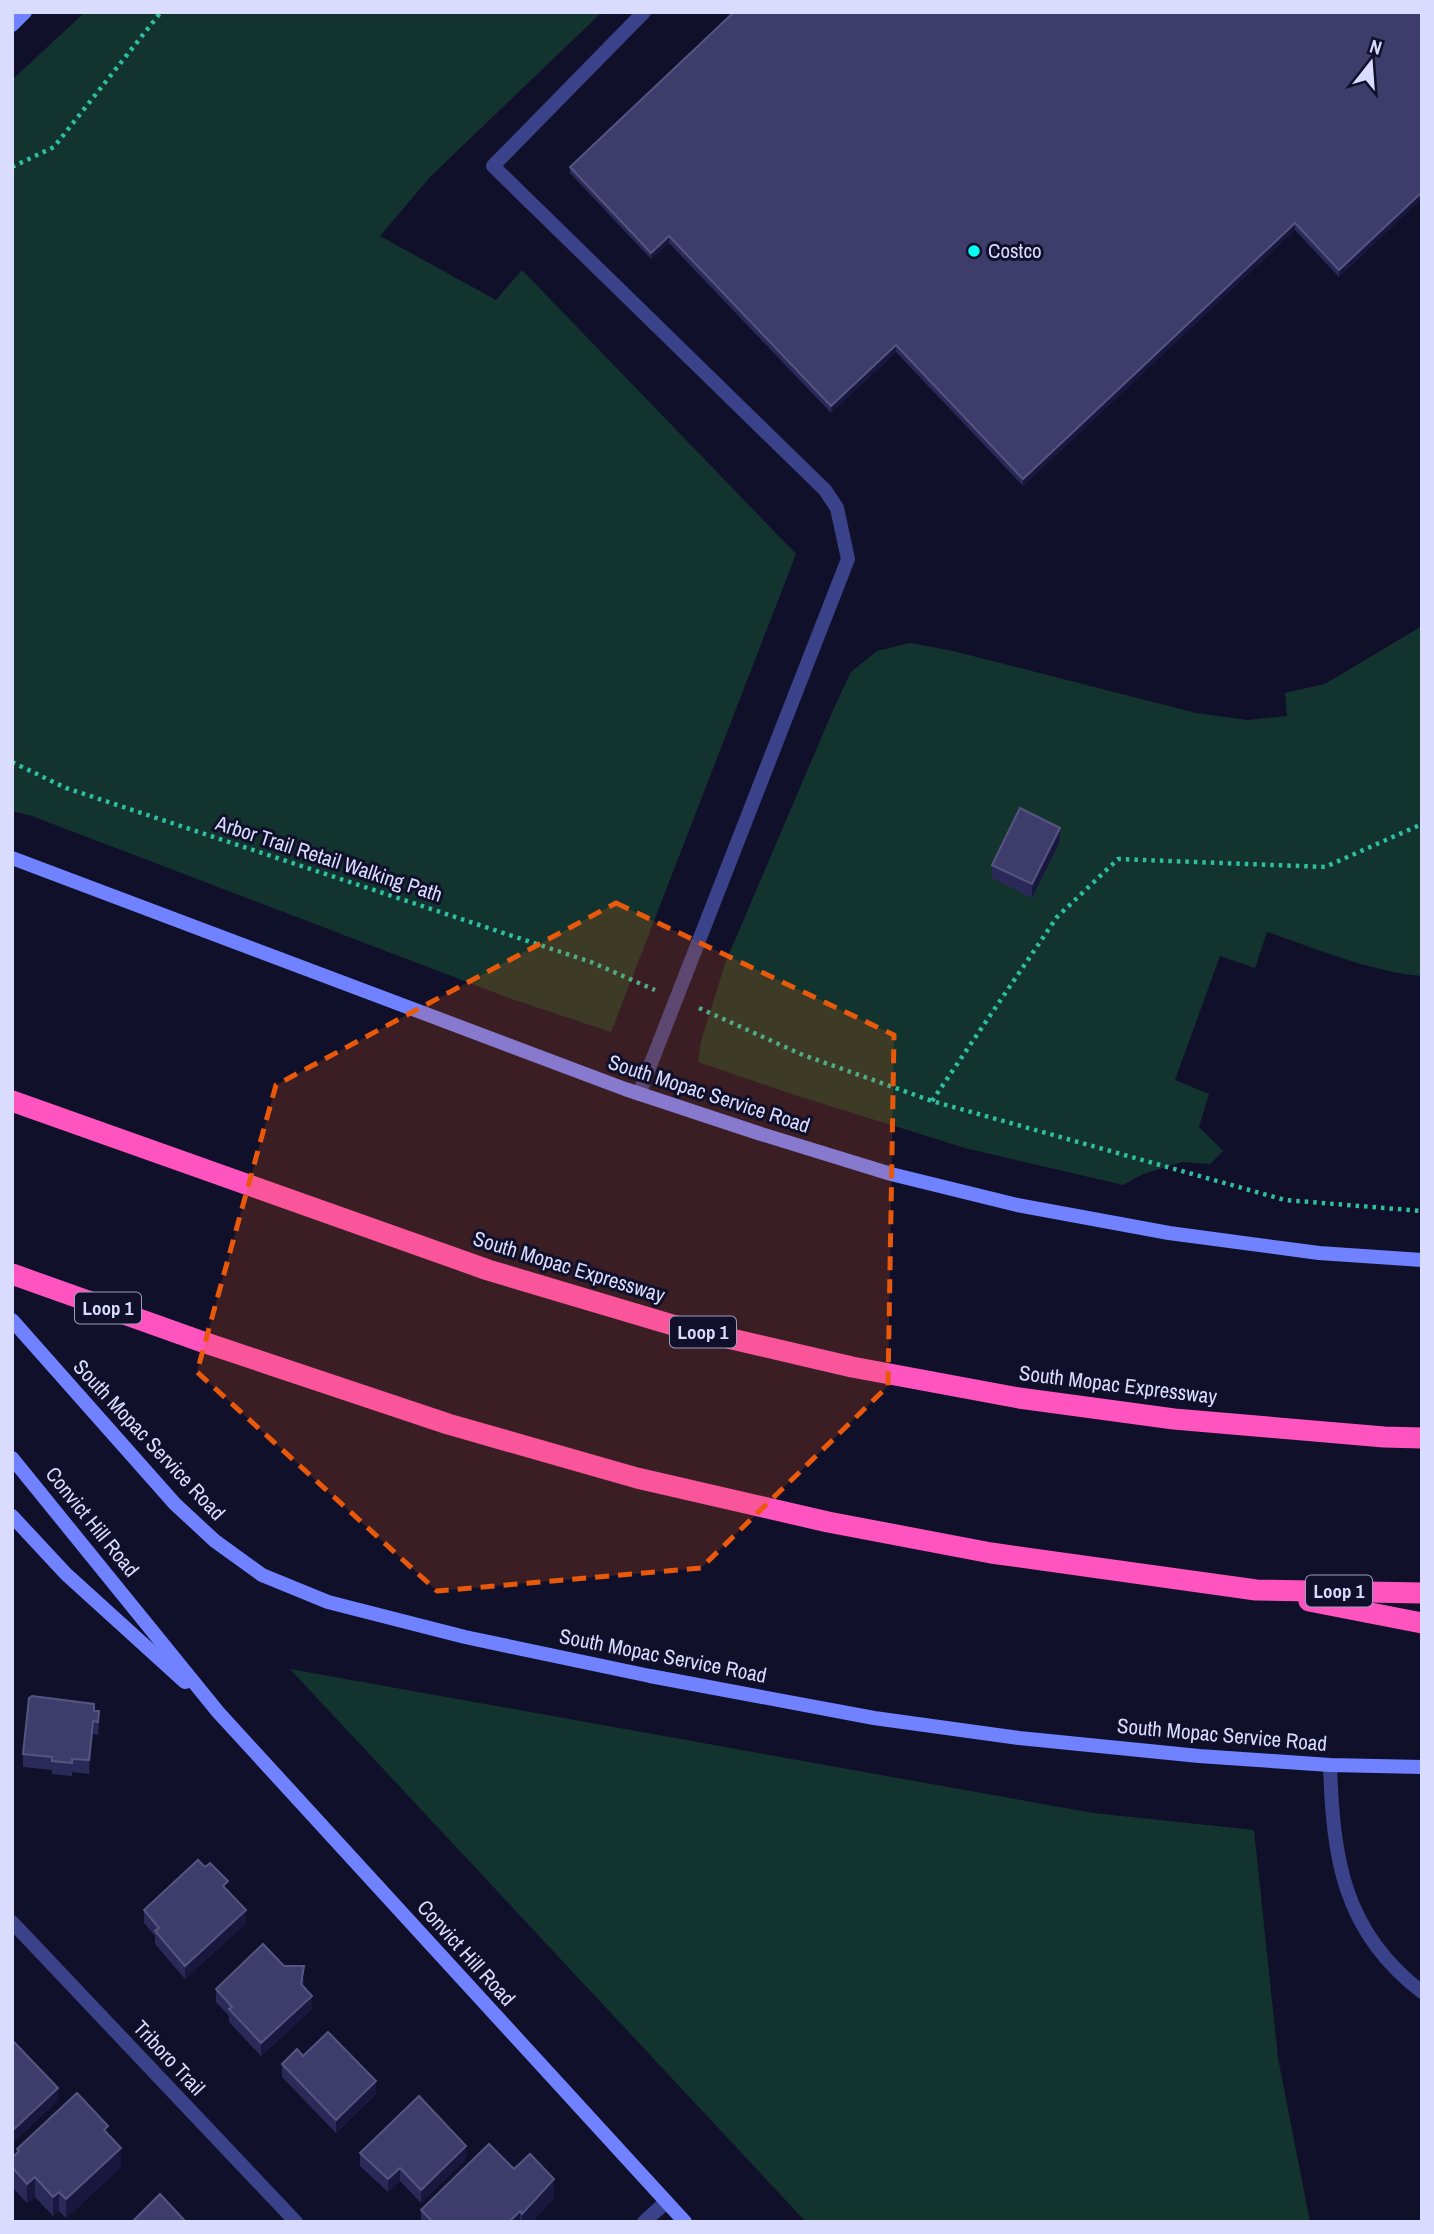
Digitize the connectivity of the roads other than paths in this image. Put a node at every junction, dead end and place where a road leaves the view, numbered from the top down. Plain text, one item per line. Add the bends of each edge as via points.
1 (25, 12) edge
2 (644, 12) edge
3 (12, 24) edge
4 (12, 858) edge
5 (639, 1094) junction
6 (12, 1101) edge
7 (1422, 1260) edge
8 (12, 1274) edge
9 (12, 1320) edge
10 (1422, 1438) edge
11 (12, 1458) edge
12 (12, 1516) edge
13 (1255, 1590) junction
14 (1422, 1593) edge
15 (1422, 1623) edge
16 (218, 1712) junction
17 (1330, 1765) junction
18 (1422, 1768) edge
19 (12, 1922) edge
20 (1422, 1992) edge
21 (666, 2202) junction
22 (296, 2222) edge
23 (645, 2222) edge
24 (685, 2222) edge

1 - 3 street
2 - 5 street via 493,166 825,490 837,508 848,559
4 - 5 street, South Mopac Service Road
5 - 7 street, South Mopac Service Road via 891,1174 1017,1205 1319,1254
6 - 10 highway, South Mopac Expressway / Loop 1 via 488,1270 676,1326 852,1367 1019,1398 1174,1419
8 - 13 highway, Loop 1 via 448,1424 637,1478 991,1553
9 - 17 street, South Mopac Service Road via 175,1504 215,1541 262,1575 328,1602 478,1640 874,1718 1020,1738
11 - 16 street, Convict Hill Road
12 - 16 street, Convict Hill Road via 66,1574
13 - 14 highway, Loop 1
13 - 15 highway
16 - 21 street, Convict Hill Road
17 - 18 street, South Mopac Service Road
17 - 20 street via 1333,1832 1349,1900 1381,1953
19 - 22 street, Triboro Trail
21 - 23 street
21 - 24 street, Convict Hill Road

